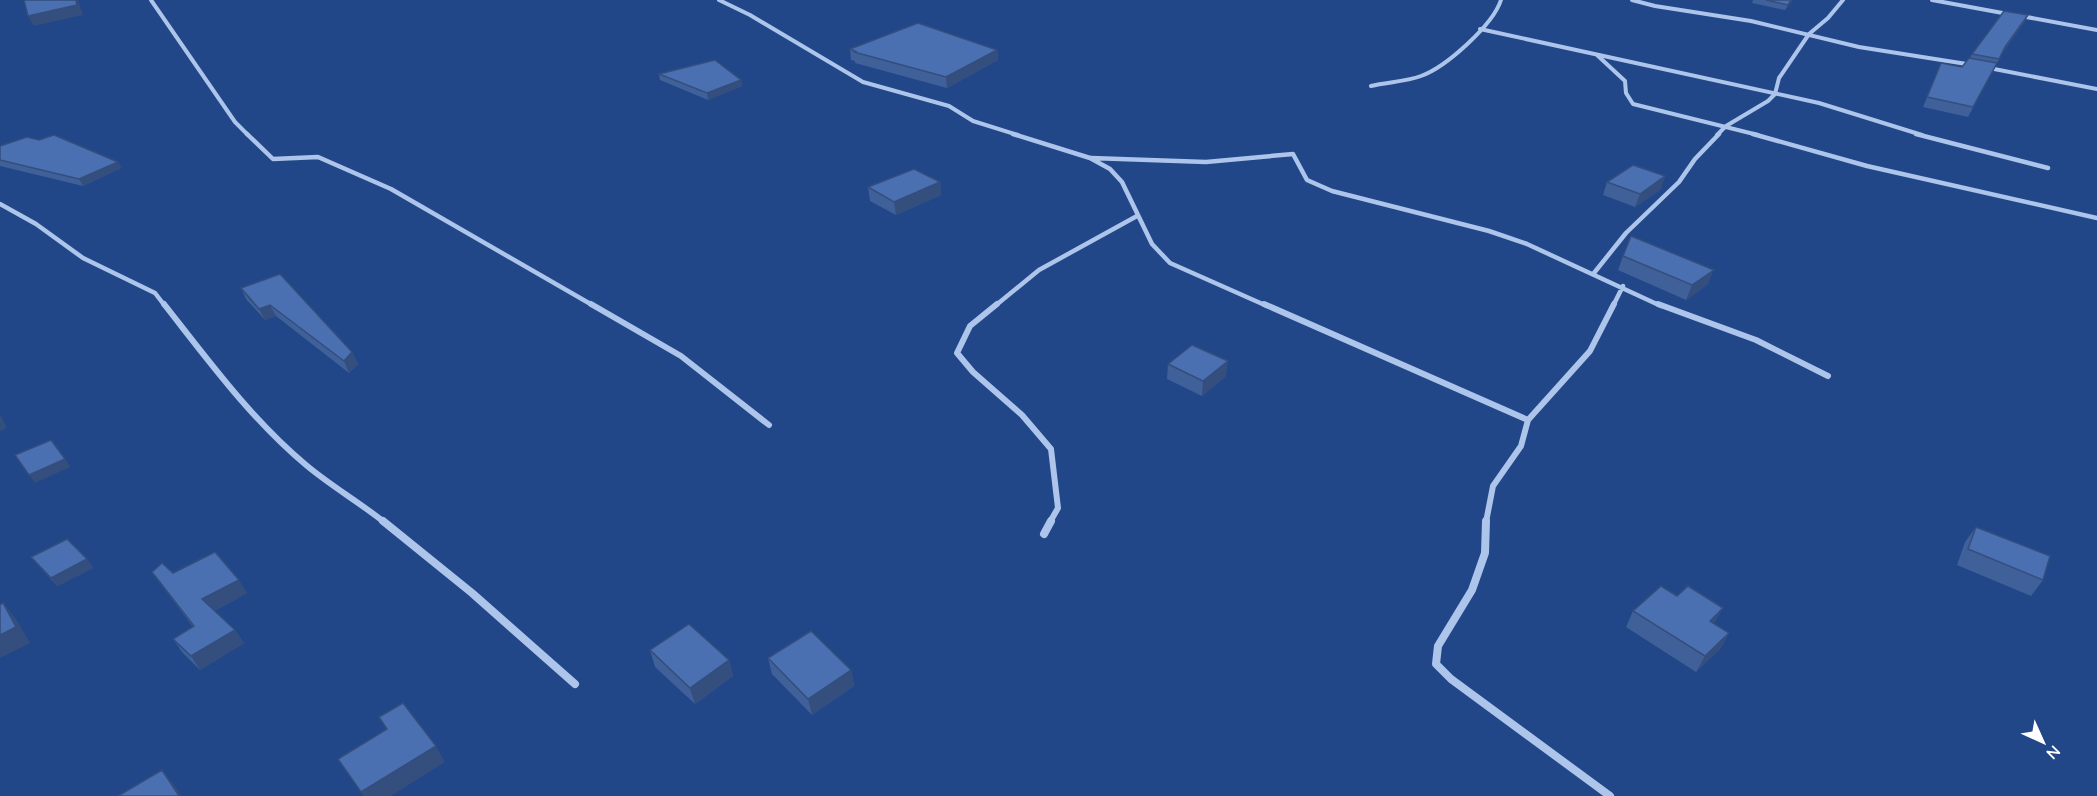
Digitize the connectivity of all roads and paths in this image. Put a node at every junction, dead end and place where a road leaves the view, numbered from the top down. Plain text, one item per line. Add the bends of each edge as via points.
1 (151, 0) edge
2 (719, 0) edge
3 (1501, 0) edge
4 (1632, 0) edge
5 (1844, 0) edge
6 (1932, 0) edge
7 (2009, 14) edge
8 (2020, 16) edge
9 (1480, 30) junction
10 (2097, 30) edge
11 (1809, 34) junction
12 (1595, 53) junction
13 (1371, 86) dead end
14 (2097, 89) edge
15 (1775, 94) junction
16 (1726, 126) junction
17 (1090, 158) junction
18 (2048, 168) dead end
19 (0, 204) edge
20 (1137, 216) junction
21 (2097, 218) edge
22 (1594, 273) junction
23 (1623, 286) junction
24 (1828, 376) dead end
25 (1528, 420) junction
26 (769, 425) dead end
27 (1044, 534) dead end
28 (575, 684) dead end
29 (1610, 796) edge

1 - 26 street via 235,122 273,159 318,158 391,189 681,356
2 - 17 street via 863,82 949,106 973,121
3 - 9 street via 1502,5
4 - 11 street
5 - 11 street
6 - 7 street
8 - 10 street
9 - 12 street
9 - 13 street via 1434,71
11 - 14 street via 1860,47
11 - 15 street via 1779,78
12 - 15 street
12 - 16 street via 1625,81 1633,104
15 - 16 street
15 - 18 street
16 - 21 street via 1867,166
16 - 22 street
17 - 20 street via 1110,169 1122,182
17 - 22 street via 1206,162 1293,154 1307,180 1332,191 1489,231
19 - 28 street via 83,258 155,293 221,377 307,466 367,508
20 - 25 street via 1152,244 1170,263
20 - 27 street via 1039,270 970,326 957,352 1051,449 1058,508
22 - 23 street
23 - 24 street via 1671,310 1756,340
23 - 25 street via 1590,351
25 - 29 street via 1521,446 1493,486 1486,515 1485,553 1472,590 1438,646 1436,664

